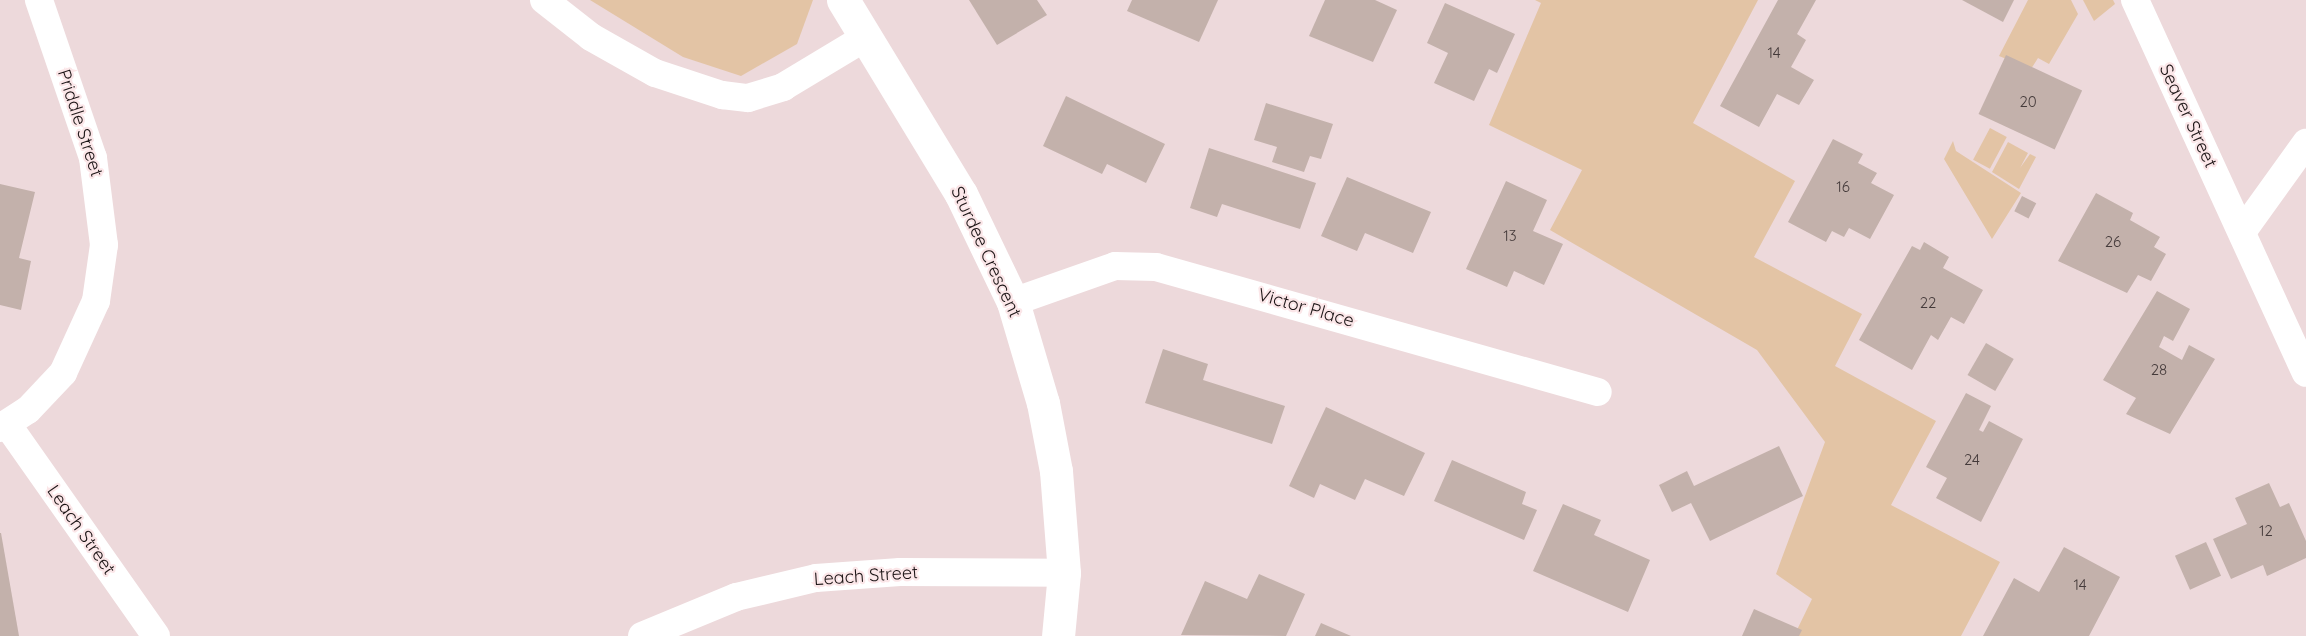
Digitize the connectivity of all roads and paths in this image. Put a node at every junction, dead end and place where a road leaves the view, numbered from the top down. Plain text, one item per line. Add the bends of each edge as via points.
1 (39, 0) edge
2 (544, 0) edge
3 (843, 0) edge
4 (2135, 0) edge
5 (866, 37) junction
6 (2306, 143) edge
7 (2242, 232) junction
8 (1013, 302) junction
9 (2306, 373) edge
10 (1598, 392) dead end
11 (3, 426) edge
12 (1064, 573) junction
13 (156, 636) edge
14 (642, 636) edge
15 (1058, 636) edge

1 - 11 street, Priddle Street via 93,158 104,245 96,301 68,364 28,410
2 - 5 street via 591,37 655,73 722,95 748,98 783,87
3 - 5 street, Sturdee Crescent
4 - 7 street, Seaver Street
5 - 8 street, Sturdee Crescent via 961,194
6 - 7 street
7 - 9 street, Seaver Street
8 - 10 street, Victor Place via 1115,266 1156,267
8 - 12 street, Sturdee Crescent via 1054,460
11 - 13 street, Leach Street
12 - 14 street, Leach Street via 816,578 736,597
12 - 15 street, Sturdee Crescent

